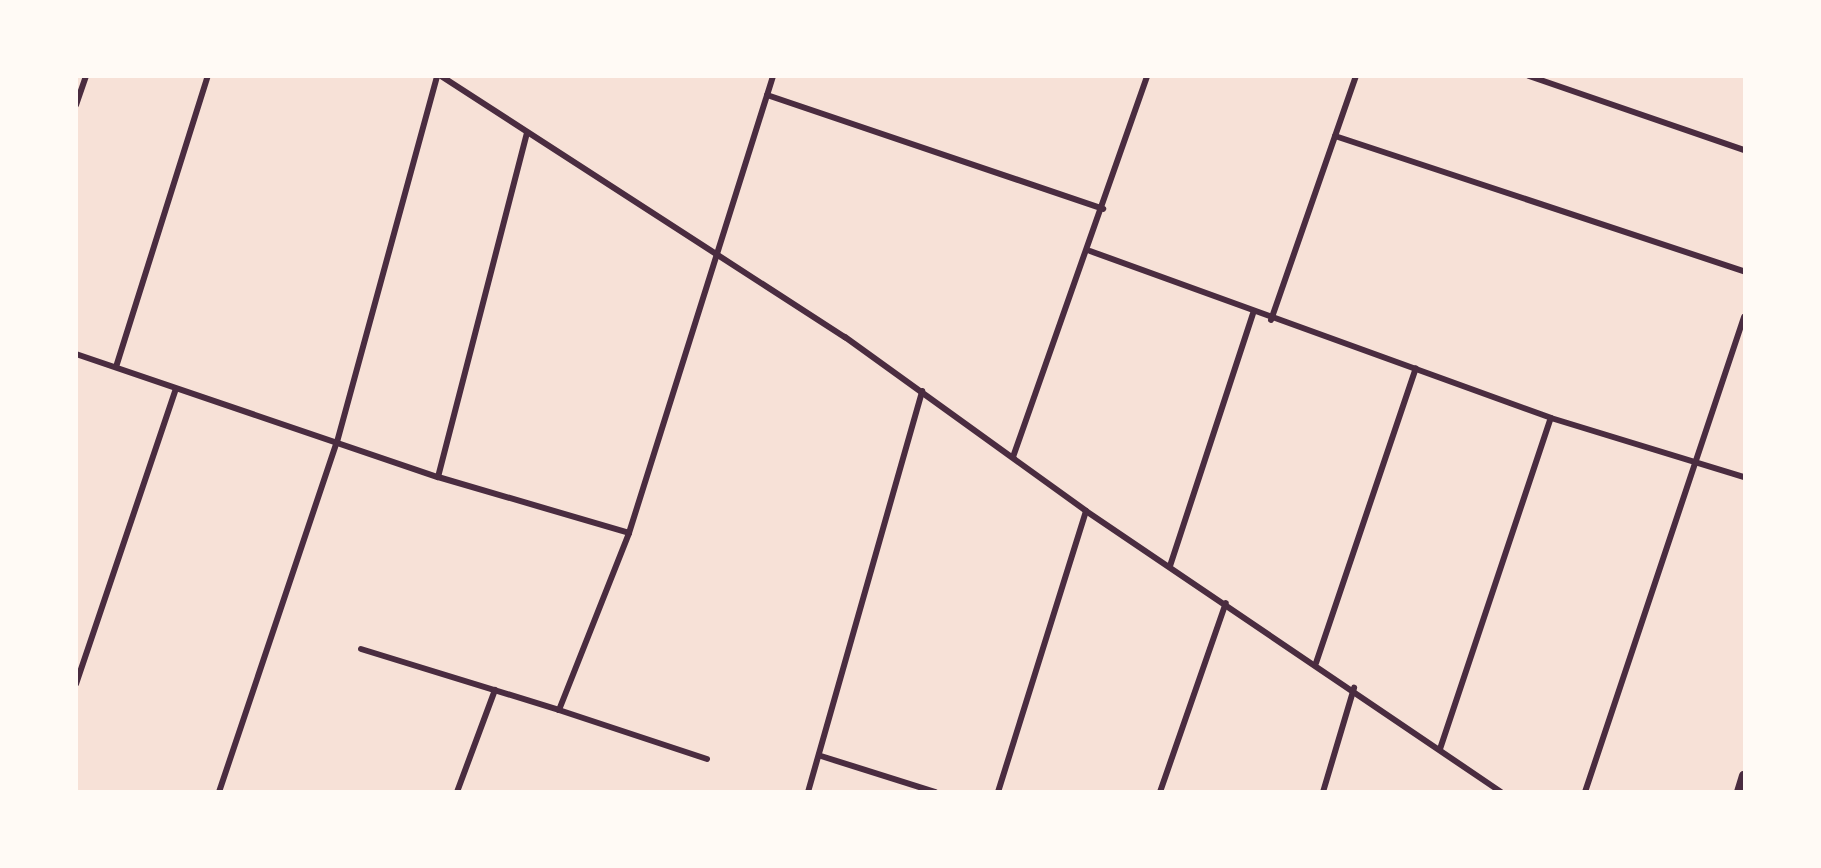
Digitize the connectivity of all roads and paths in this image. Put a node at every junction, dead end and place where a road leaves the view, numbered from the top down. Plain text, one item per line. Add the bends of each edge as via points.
1 (86, 76) edge
2 (208, 76) edge
3 (439, 76) edge
4 (774, 76) edge
5 (1147, 76) edge
6 (1356, 76) edge
7 (1529, 76) edge
8 (767, 95) junction
9 (76, 105) edge
10 (527, 132) junction
11 (1335, 136) junction
12 (1744, 150) edge
13 (1103, 209) junction
14 (1090, 251) junction
15 (716, 257) junction
16 (1744, 271) edge
17 (1253, 313) junction
18 (1744, 317) edge
19 (1271, 320) junction
20 (76, 354) edge
21 (116, 367) junction
22 (1416, 368) junction
23 (175, 390) junction
24 (922, 391) junction
25 (1551, 418) junction
26 (337, 442) junction
27 (1013, 457) junction
28 (1695, 461) junction
29 (438, 477) junction
30 (1744, 477) edge
31 (1086, 511) junction
32 (628, 532) junction
33 (1170, 566) junction
34 (1226, 603) junction
35 (361, 649) dead end
36 (1316, 663) junction
37 (76, 684) edge
38 (1354, 688) junction
39 (495, 690) junction
40 (559, 710) junction
41 (1440, 749) junction
42 (820, 756) junction
43 (707, 759) dead end
44 (1744, 776) edge
45 (219, 792) edge
46 (457, 792) edge
47 (808, 792) edge
48 (935, 792) edge
49 (998, 792) edge
50 (1160, 792) edge
51 (1323, 792) edge
52 (1501, 792) edge
53 (1584, 792) edge
54 (1739, 792) edge

1 - 9 street
2 - 21 street
3 - 10 street
3 - 26 street
4 - 8 street
5 - 13 street
6 - 11 street
7 - 12 street
8 - 13 street
8 - 15 street
10 - 15 street
10 - 29 street
11 - 16 street
11 - 19 street
13 - 14 street
14 - 17 street
14 - 27 street
15 - 24 street
15 - 32 street
17 - 19 street
17 - 33 street
18 - 28 street
19 - 22 street
20 - 21 street
21 - 23 street
22 - 25 street
22 - 36 street
23 - 26 street
23 - 37 street
24 - 27 street
24 - 42 street
25 - 28 street
25 - 41 street
26 - 29 street
26 - 45 street
27 - 31 street
28 - 30 street
28 - 53 street
29 - 32 street
31 - 33 street
31 - 49 street
32 - 40 street
33 - 34 street
34 - 36 street
34 - 50 street
35 - 39 street
36 - 38 street
38 - 41 street
38 - 51 street
39 - 40 street
39 - 46 street
40 - 43 street
41 - 52 street
42 - 47 street
42 - 48 street
44 - 54 street

